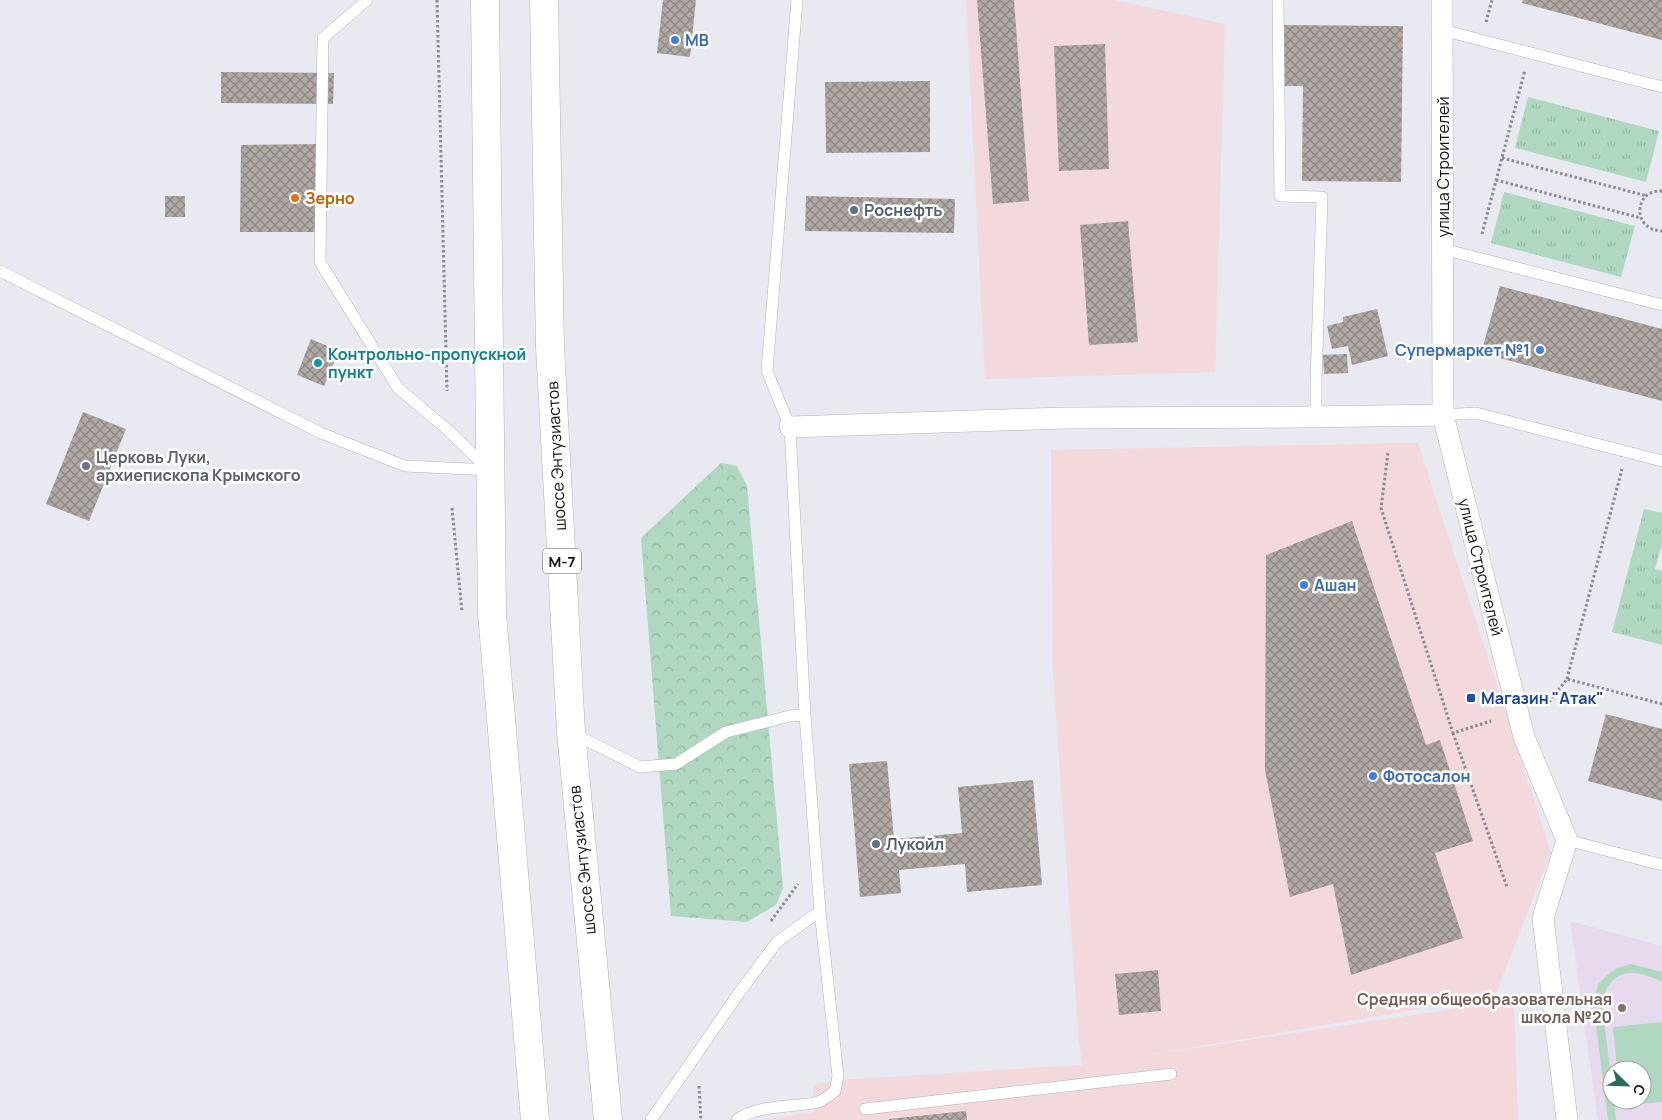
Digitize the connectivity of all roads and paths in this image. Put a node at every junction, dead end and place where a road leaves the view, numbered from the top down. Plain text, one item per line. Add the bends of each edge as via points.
1 (368, 0) edge
2 (437, 0) edge
3 (485, 0) edge
4 (544, 0) edge
5 (797, 0) edge
6 (1278, 0) edge
7 (1442, 0) edge
8 (1492, 0) edge
9 (1486, 22) dead end
10 (1442, 30) junction
11 (1530, 53) junction
12 (1662, 87) edge
13 (1502, 158) junction
14 (1496, 180) junction
15 (1662, 191) edge
16 (1647, 196) junction
17 (1641, 218) junction
18 (1662, 231) edge
19 (1482, 234) dead end
20 (1444, 249) junction
21 (0, 270) edge
22 (1662, 305) edge
23 (447, 391) dead end
24 (1443, 415) junction
25 (1316, 417) junction
26 (790, 426) junction
27 (1627, 452) junction
28 (1388, 453) dead end
29 (1662, 461) edge
30 (490, 470) junction
31 (1567, 679) junction
32 (1662, 704) edge
33 (1546, 706) dead end
34 (805, 715) junction
35 (1491, 721) dead end
36 (571, 732) junction
37 (1453, 732) junction
38 (1567, 840) junction
39 (1662, 865) edge
40 (1507, 887) dead end
41 (820, 912) junction
42 (1171, 1074) dead end
43 (865, 1109) dead end
44 (535, 1120) edge
45 (608, 1120) edge
46 (651, 1120) edge
47 (738, 1120) edge
48 (1567, 1120) edge

1 - 30 lane via 323,38 320,262 398,388
2 - 23 path
3 - 30 highway
4 - 36 highway, шоссе Энтузиастов / М-7 via 550,347
5 - 26 lane via 767,371
6 - 25 lane via 1280,196 1322,197
7 - 10 street, улица Строителей
8 - 9 path
10 - 11 lane
10 - 20 street, улица Строителей
11 - 12 lane
11 - 13 path
13 - 14 path
13 - 16 path
14 - 17 path
14 - 19 path
15 - 16 path
16 - 17 path via 1642,201
17 - 18 path via 1646,226
20 - 22 lane
20 - 24 street, улица Строителей
21 - 30 lane via 321,434 405,466
24 - 25 street
24 - 27 lane via 1476,413
24 - 38 street, улица Строителей via 1524,737
25 - 26 street via 1066,418
26 - 34 lane
27 - 29 lane
27 - 31 path
28 - 37 path via 1381,508
30 - 44 highway via 492,613
31 - 32 path
31 - 33 path
34 - 36 lane via 726,732 676,764 640,768
34 - 41 lane
35 - 37 path
36 - 45 highway, шоссе Энтузиастов / М-7
37 - 40 path
38 - 39 lane
38 - 48 street via 1543,918
41 - 46 lane via 777,942
41 - 47 lane via 838,1076 835,1091 819,1102 759,1111
42 - 43 lane

